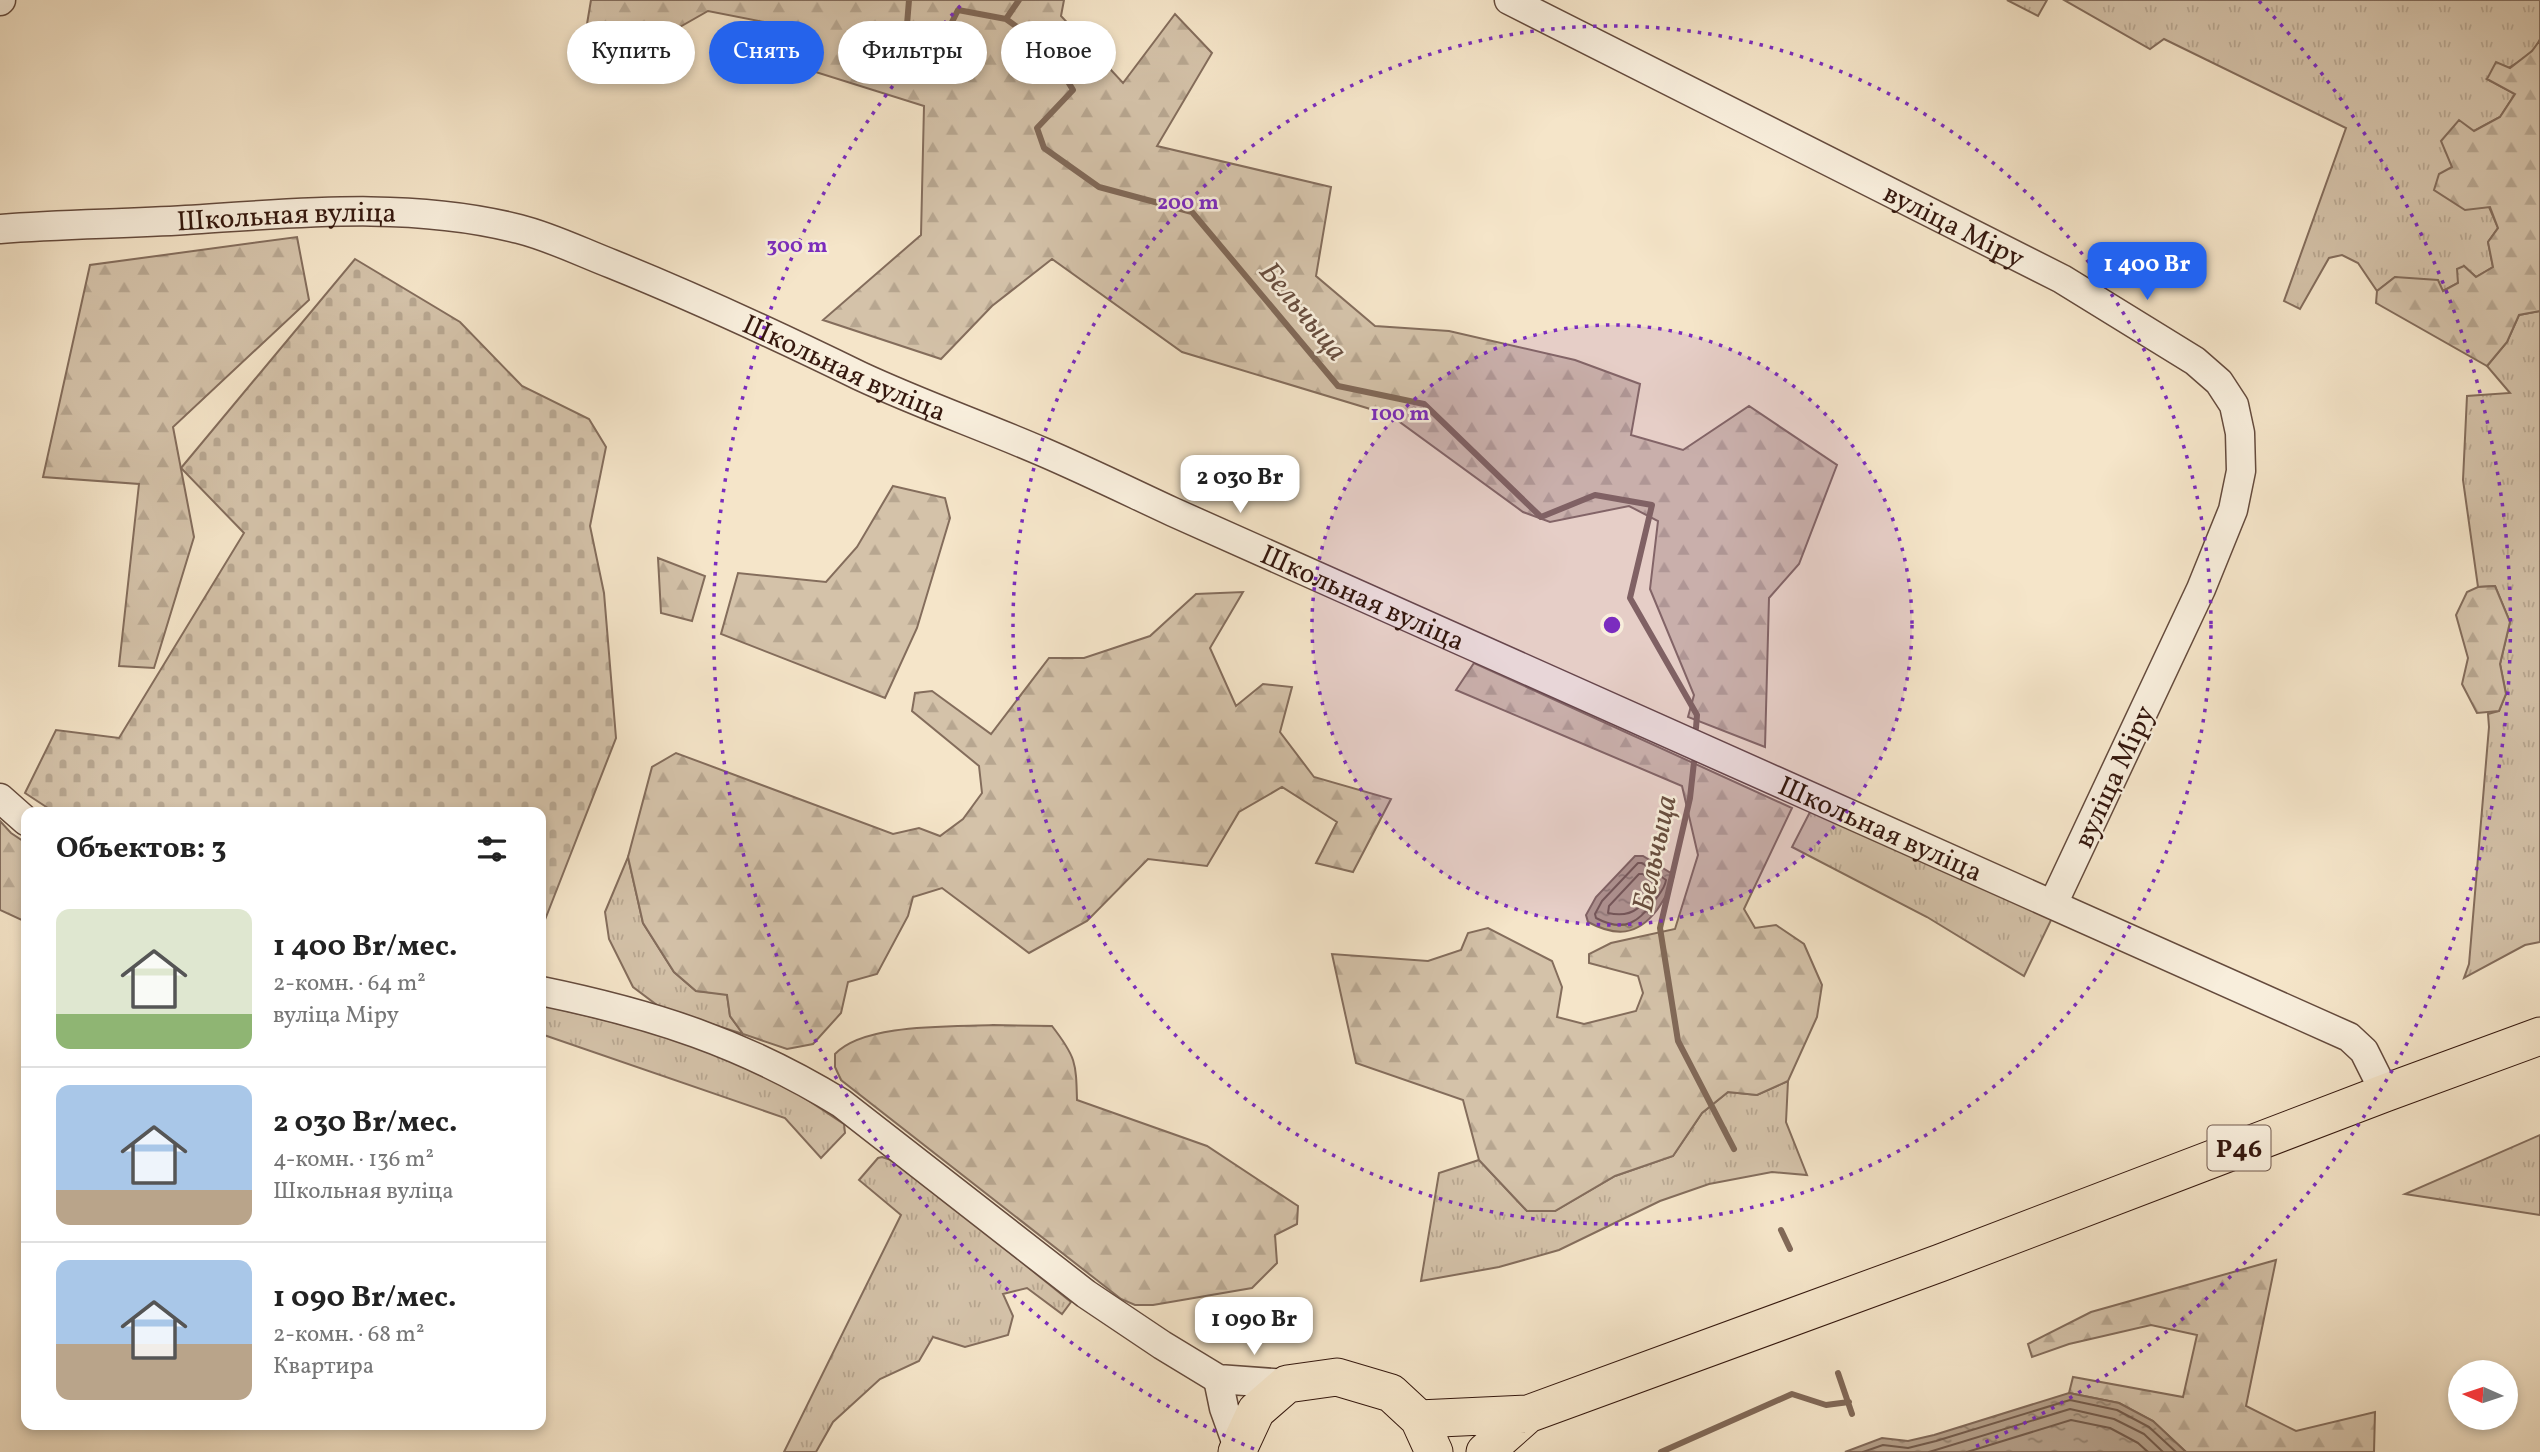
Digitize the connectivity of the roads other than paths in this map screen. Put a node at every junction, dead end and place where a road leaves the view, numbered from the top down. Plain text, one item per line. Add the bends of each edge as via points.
1 (1509, 0) edge
2 (0, 229) edge
3 (0, 797) edge
4 (21, 816) edge
5 (2053, 904) junction
6 (546, 993) edge
7 (2540, 1036) edge
8 (2385, 1093) junction
9 (1218, 1379) junction
10 (1287, 1384) junction
11 (1528, 1414) junction
12 (1419, 1419) junction
13 (1237, 1450) edge
14 (1434, 1452) edge
15 (1485, 1452) edge

1 - 5 street, вуліца Міру via 2062,279 2195,361 2219,382 2234,405 2241,471 2233,510 2201,589
2 - 5 street, Школьная вуліца via 395,212 477,221 548,238 1045,453
3 - 4 street
5 - 8 street, Школьная вуліца via 2349,1037 2364,1051
6 - 9 street via 698,1033 800,1078 841,1103 1087,1294
7 - 8 main road, Р46
8 - 11 main road, Р46
9 - 10 street
9 - 13 street
10 - 12 main road via 1337,1377 1391,1393
10 - 13 main road via 1256,1411
11 - 12 main road, Р46
11 - 15 main road, Р46
12 - 14 main road

